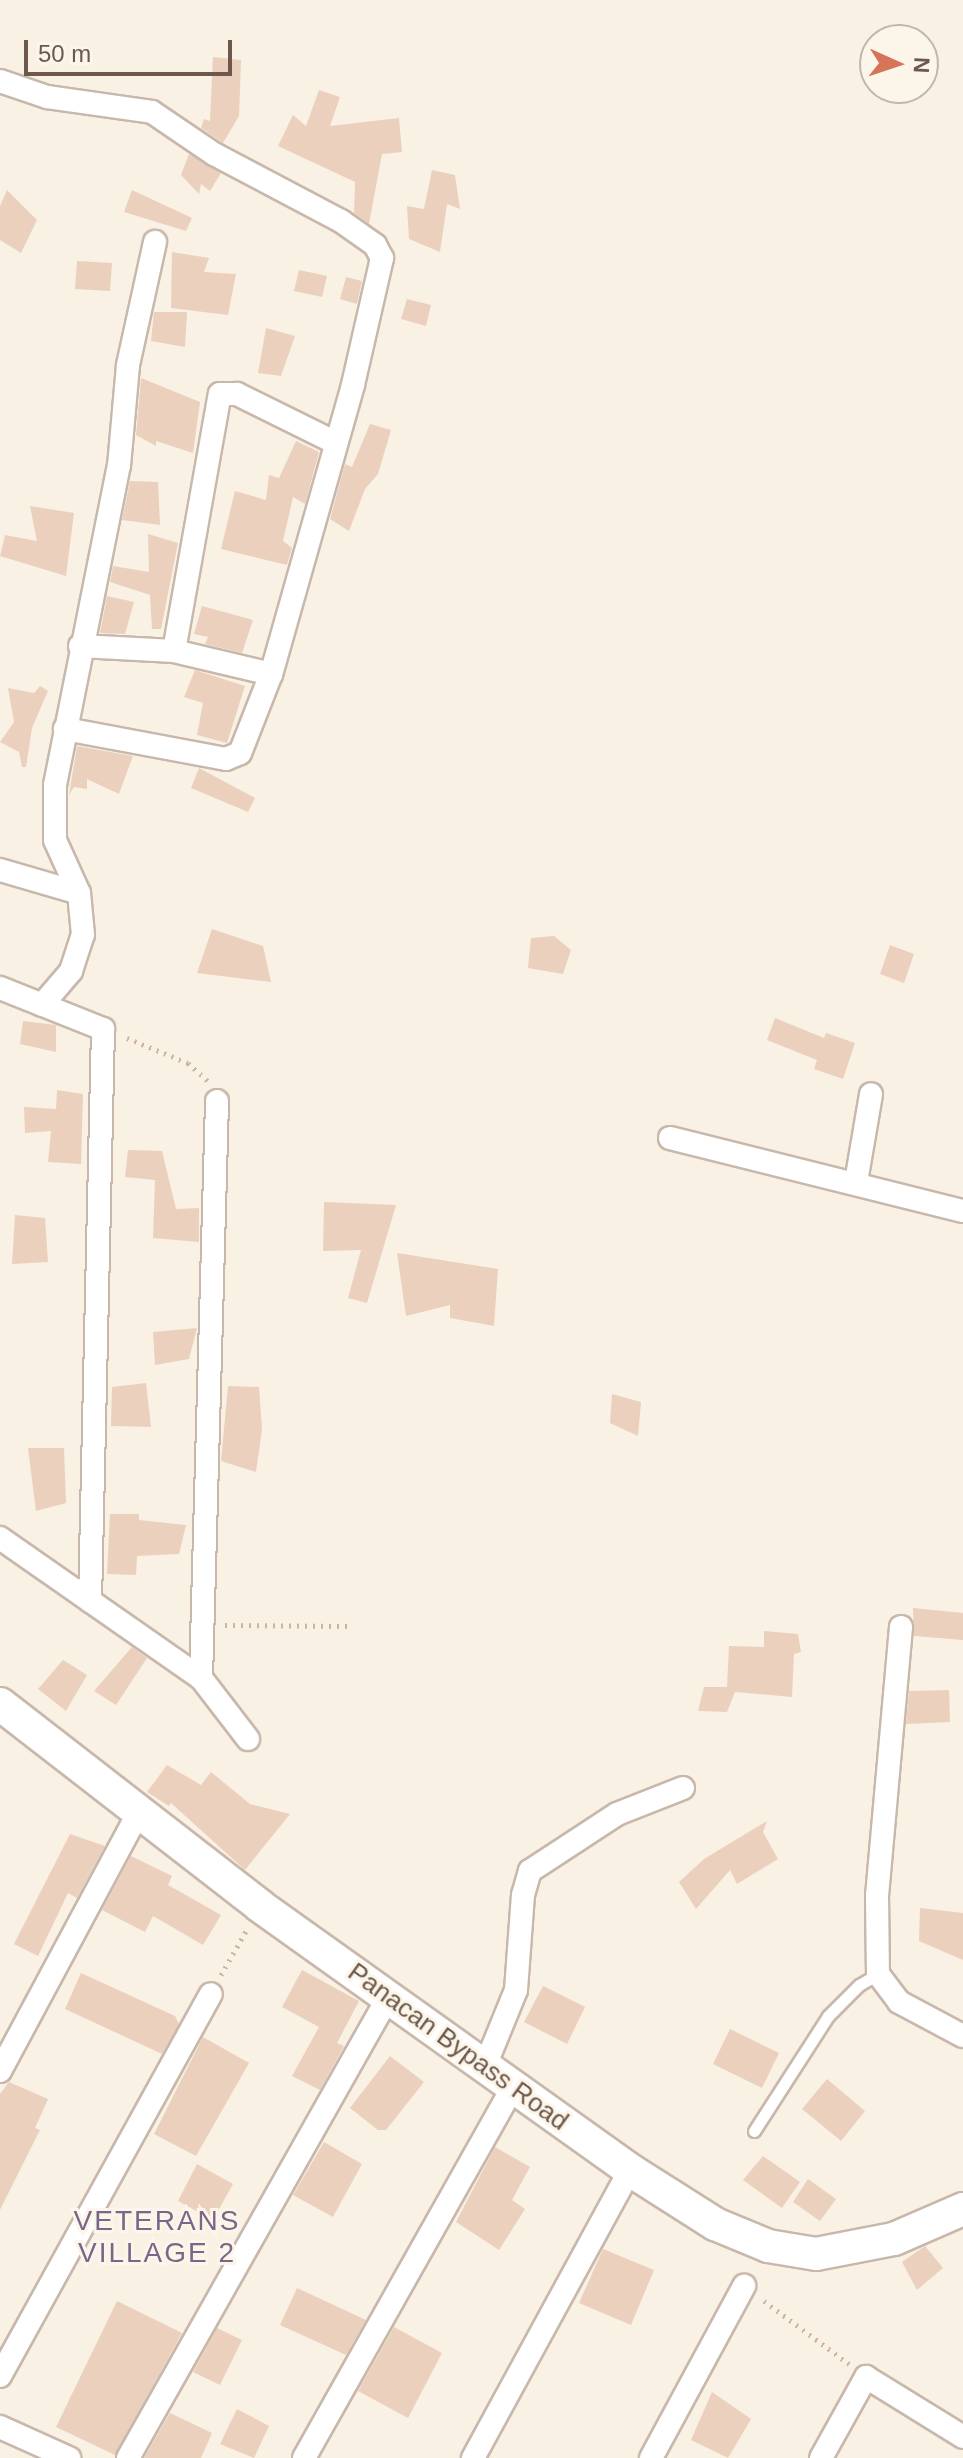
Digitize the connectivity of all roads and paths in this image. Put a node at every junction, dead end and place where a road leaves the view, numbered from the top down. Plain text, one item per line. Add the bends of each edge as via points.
1 (0, 81) edge
2 (155, 242) dead end
3 (336, 443) junction
4 (80, 646) junction
5 (174, 651) junction
6 (271, 674) junction
7 (65, 729) junction
8 (0, 870) edge
9 (79, 893) junction
10 (0, 988) edge
11 (42, 1005) junction
12 (103, 1029) junction
13 (871, 1094) dead end
14 (217, 1101) joint
15 (670, 1138) dead end
16 (856, 1182) junction
17 (963, 1211) edge
18 (0, 1538) edge
19 (90, 1601) junction
20 (202, 1625) junction
21 (348, 1626) dead end
22 (901, 1627) dead end
23 (201, 1678) junction
24 (0, 1704) edge
25 (248, 1739) dead end
26 (683, 1788) dead end
27 (138, 1814) junction
28 (260, 1906) junction
29 (878, 1974) junction
30 (211, 1994) joint
31 (389, 1996) junction
32 (963, 2036) edge
33 (485, 2066) junction
34 (0, 2071) edge
35 (514, 2086) junction
36 (754, 2131) dead end
37 (630, 2170) junction
38 (963, 2209) edge
39 (744, 2286) joint
40 (0, 2376) edge
41 (866, 2377) junction
42 (0, 2427) edge
43 (963, 2437) edge
44 (69, 2458) edge
45 (128, 2458) edge
46 (304, 2458) edge
47 (473, 2458) edge
48 (651, 2458) edge
49 (821, 2458) edge

1 - 3 street via 47,97 152,112 214,154 375,245 381,268
2 - 4 street via 130,352 119,466
3 - 5 street via 237,394 220,394
3 - 6 street
4 - 5 street
4 - 7 street
5 - 6 street
6 - 7 street via 245,746 233,757
7 - 9 street via 52,818 55,840
8 - 9 street
9 - 11 street via 79,954
10 - 11 street
11 - 12 street
12 - 14 path via 188,1063 203,1074
12 - 19 street
13 - 16 street
14 - 20 street
15 - 16 street
16 - 17 street
18 - 19 street
19 - 23 street
20 - 21 path
20 - 23 street
22 - 29 street via 877,1895
23 - 25 street
24 - 27 main road, Panacan Bypass Road
26 - 33 street via 617,1814 530,1871 523,1895 516,1990
27 - 28 main road, Panacan Bypass Road
27 - 34 street
28 - 30 path
28 - 31 main road, Panacan Bypass Road
29 - 32 street via 899,2002
29 - 36 lane via 828,2016
30 - 40 street
31 - 33 main road, Panacan Bypass Road
31 - 45 street
33 - 35 main road, Panacan Bypass Road
35 - 37 main road, Panacan Bypass Road
35 - 46 street
37 - 38 main road, Panacan Bypass Road via 715,2224 768,2246 816,2254 894,2239
37 - 47 street
39 - 41 path
39 - 48 street
41 - 43 street
41 - 49 street
42 - 44 street

